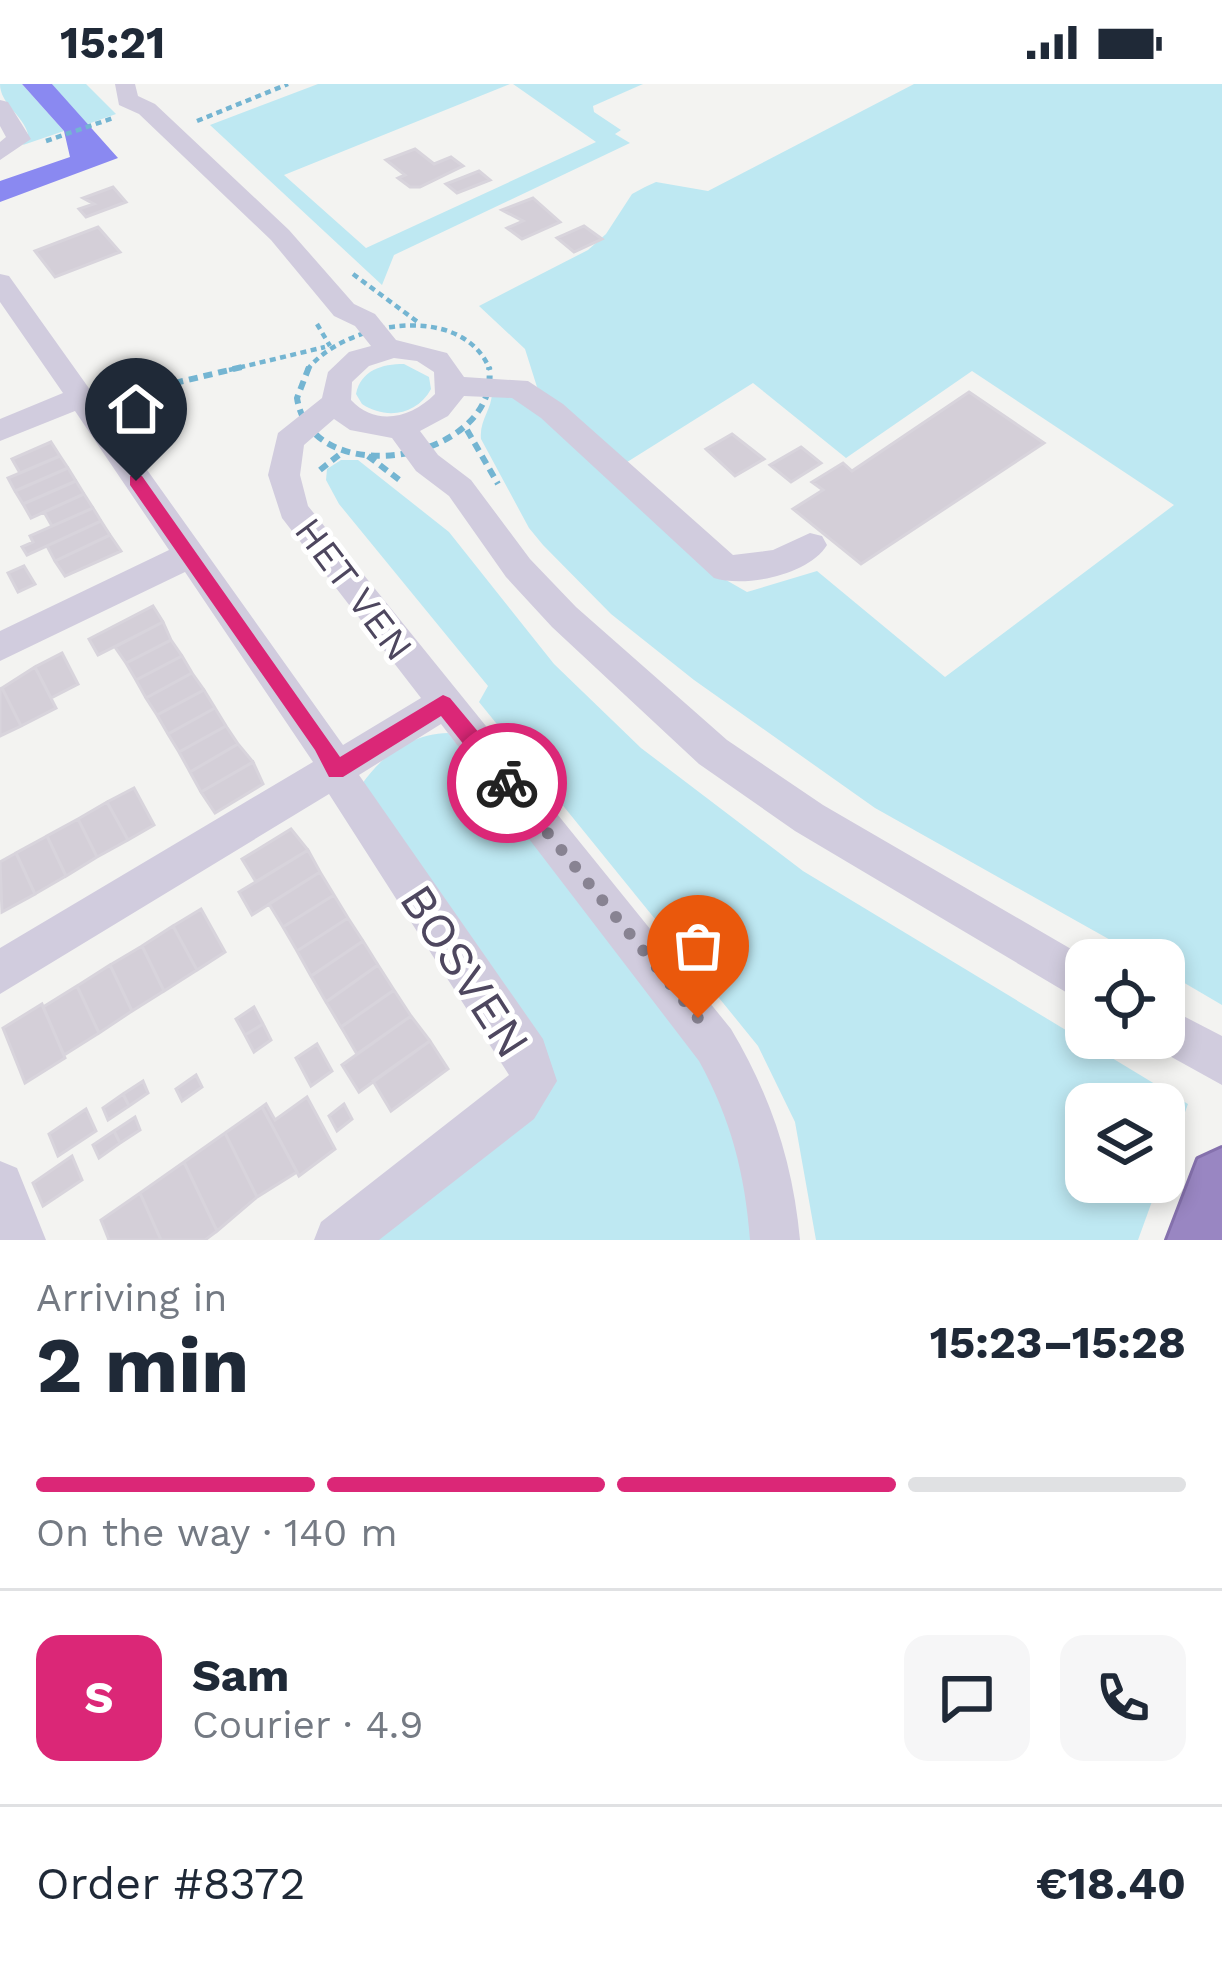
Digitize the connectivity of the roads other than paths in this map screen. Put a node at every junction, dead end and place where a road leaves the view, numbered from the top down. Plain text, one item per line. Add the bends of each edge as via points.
1 (124, 85) edge
2 (0, 107) edge
3 (195, 122) road end
4 (169, 132) junction
5 (0, 153) edge
6 (0, 283) edge
7 (376, 354) junction
8 (452, 386) junction
9 (81, 402) junction
10 (346, 411) junction
11 (430, 416) junction
12 (400, 426) junction
13 (0, 431) edge
14 (460, 488) junction
15 (810, 545) dead end
16 (188, 556) junction
17 (0, 647) edge
18 (443, 704) junction
19 (336, 770) junction
20 (1065, 970) edge
21 (0, 972) edge
22 (1185, 1041) edge
23 (1222, 1062) edge
24 (1222, 1183) edge
25 (0, 1185) edge
26 (21, 1240) edge
27 (339, 1240) edge
28 (775, 1240) edge
29 (1203, 1240) edge

1 - 4 street via 127,100
2 - 5 street via 19,139
3 - 4 street
4 - 7 street via 280,235 344,310 345,328
6 - 9 street, BOSVEN
7 - 8 street via 429,354 451,374
7 - 10 street via 338,379
8 - 11 street
8 - 15 street via 518,388 726,569 780,562
9 - 13 street
9 - 16 street, BOSVEN
10 - 12 street
10 - 18 street, HET VEN via 286,470 292,510
11 - 12 street
11 - 14 street via 453,454
12 - 14 street via 427,463
14 - 20 street via 564,617 713,752
16 - 17 street
16 - 19 street, BOSVEN
18 - 19 street
18 - 28 street, HET VEN via 698,1018 736,1076 772,1179
19 - 21 street
19 - 27 street, BOSVEN via 526,1055 534,1082
22 - 23 street
24 - 29 highway
25 - 26 street

